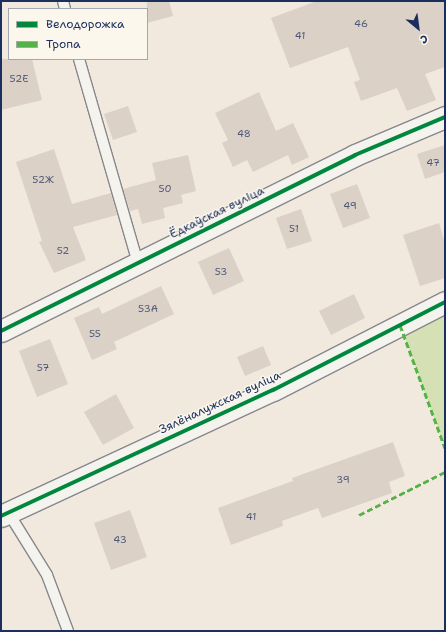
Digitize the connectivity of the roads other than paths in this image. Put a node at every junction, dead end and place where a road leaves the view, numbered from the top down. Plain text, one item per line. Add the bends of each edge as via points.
1 (79, 60) edge
2 (445, 117) edge
3 (138, 264) junction
4 (445, 302) edge
5 (1, 331) edge
6 (5, 514) edge
7 (68, 631) edge

1 - 3 lane
2 - 3 street, Ёдкаўская вуліца via 355,155
3 - 5 street, Ёдкаўская вуліца
4 - 6 street, Зялёналужская вуліца via 273,390
6 - 7 lane via 47,575

